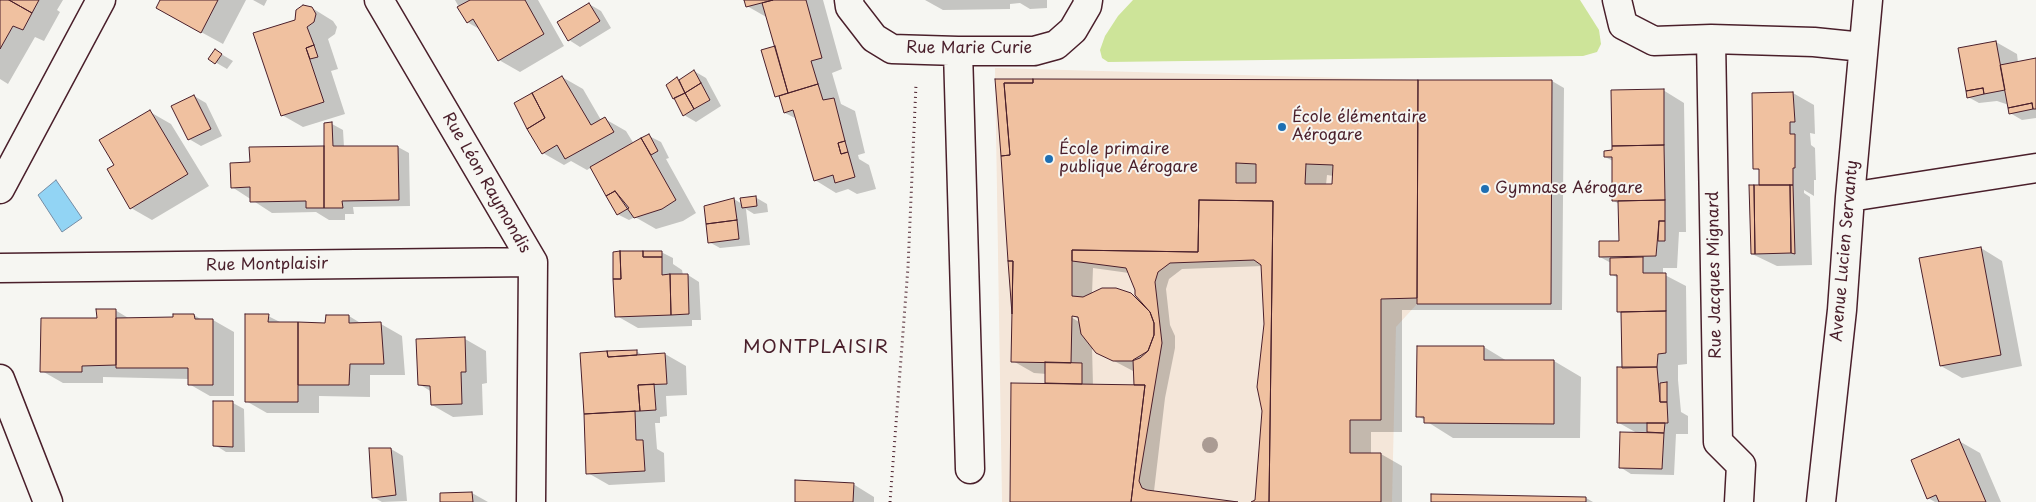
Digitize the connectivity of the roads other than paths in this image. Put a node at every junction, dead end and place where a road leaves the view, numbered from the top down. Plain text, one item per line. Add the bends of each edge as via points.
1 (101, 0) edge
2 (379, 0) edge
3 (849, 0) edge
4 (1088, 0) edge
5 (1617, 0) edge
6 (1868, 0) edge
7 (1711, 39) junction
8 (1863, 47) junction
9 (958, 51) junction
10 (2036, 168) edge
11 (0, 189) edge
12 (1850, 197) junction
13 (533, 262) junction
14 (0, 268) edge
15 (0, 379) edge
16 (970, 469) dead end
17 (48, 502) edge
18 (531, 502) edge
19 (1739, 502) edge
20 (1821, 502) edge

1 - 11 street
2 - 13 street, Rue Léon Raymondis
3 - 9 street, Rue Marie Curie via 874,38 892,49
4 - 9 street, Rue Marie Curie via 1074,30 1056,45 1034,51
5 - 7 street via 1623,25 1654,41
6 - 8 street, Avenue Lucien Servanty
7 - 8 street
7 - 19 street, Rue Jacques Mignard via 1718,442 1741,465
8 - 12 street, Avenue Lucien Servanty
9 - 16 street
10 - 12 street
12 - 20 street, Avenue Lucien Servanty via 1842,310
13 - 14 street, Rue Montplaisir
13 - 18 street, Rue Léon Raymondis
15 - 17 street

